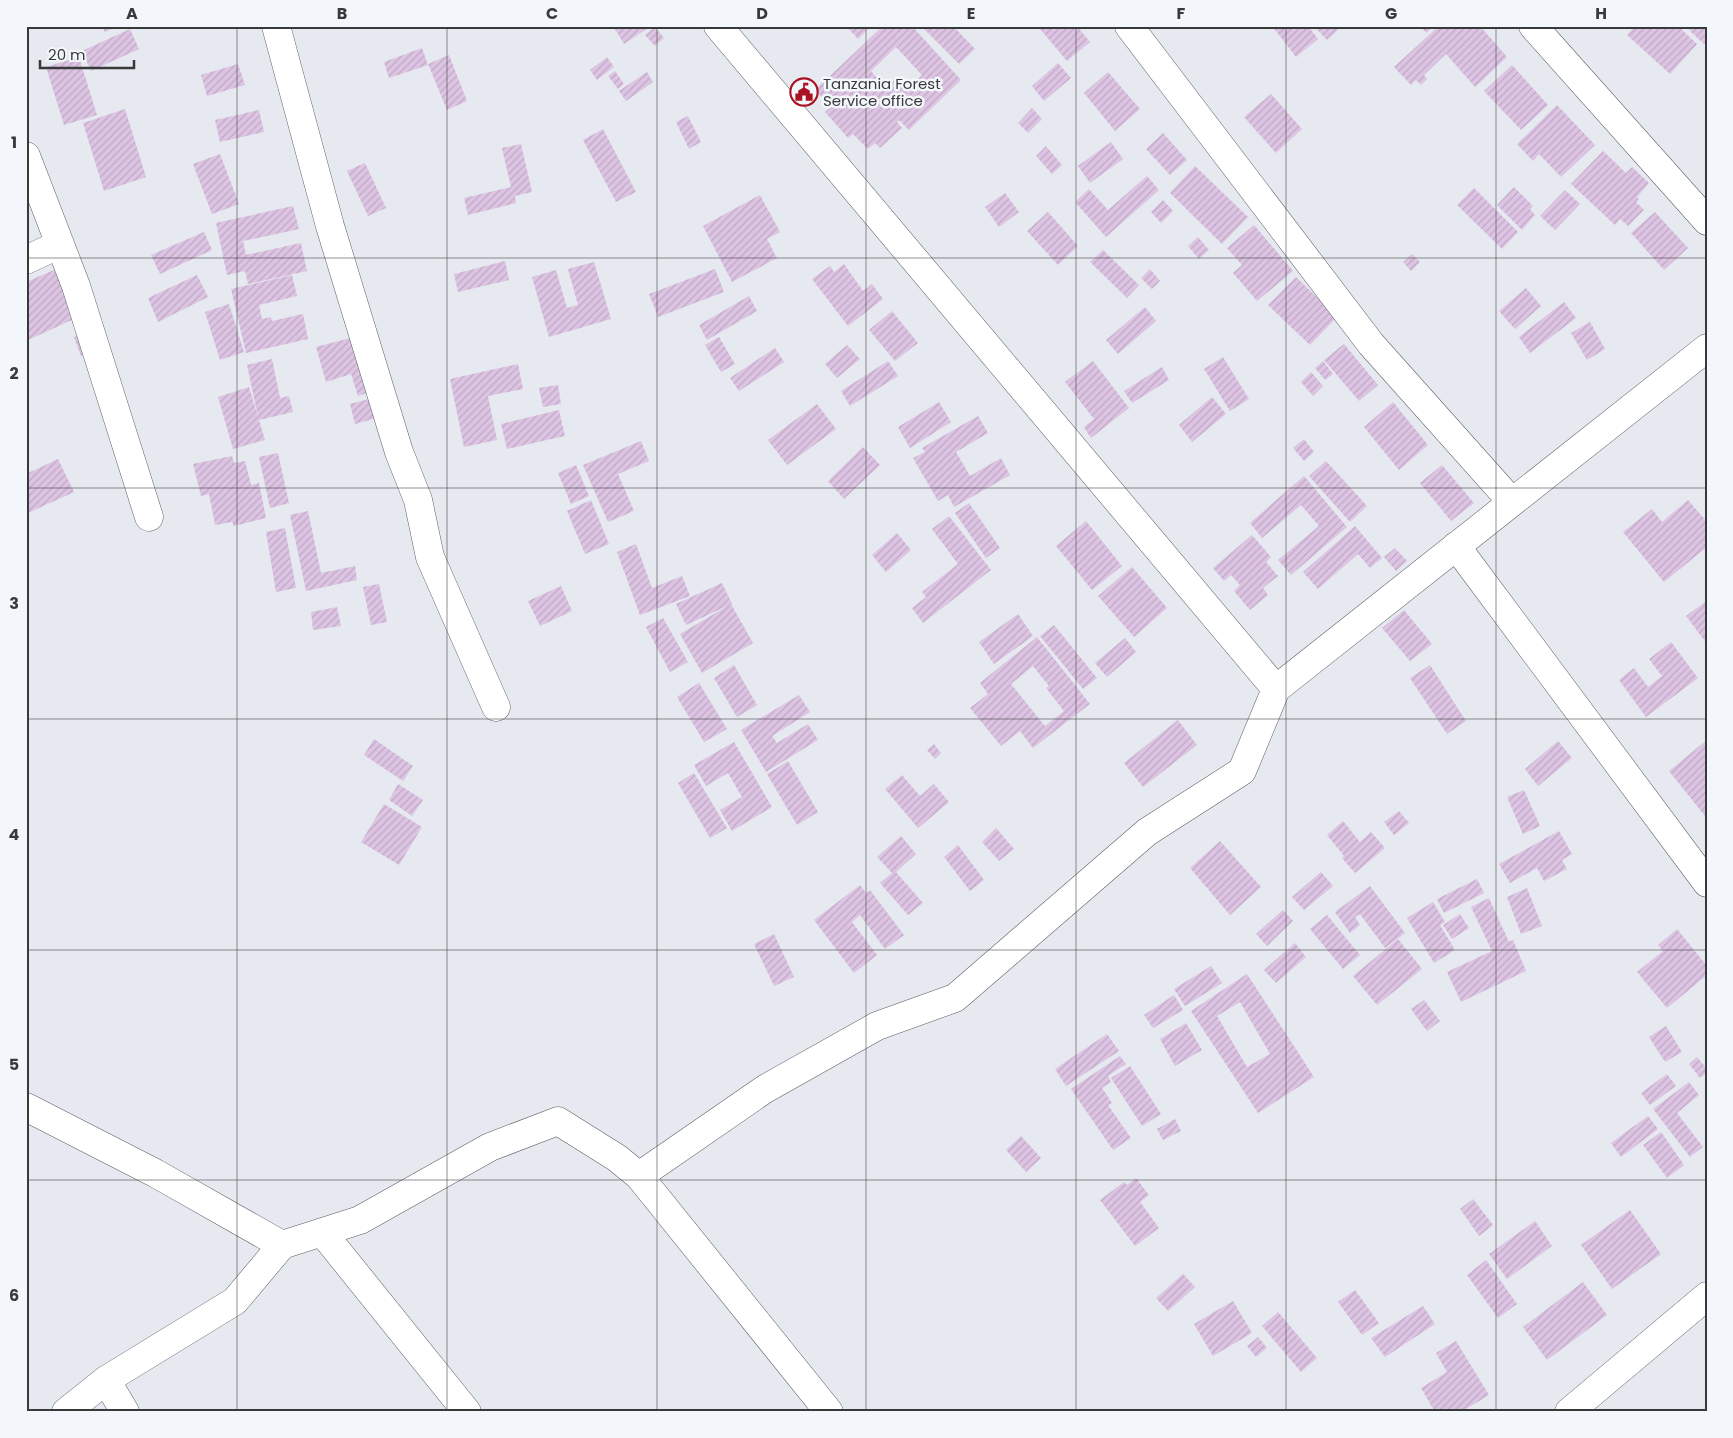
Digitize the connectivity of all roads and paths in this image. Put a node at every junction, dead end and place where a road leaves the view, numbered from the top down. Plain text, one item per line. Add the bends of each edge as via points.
1 (276, 26) edge
2 (718, 26) edge
3 (1129, 26) edge
4 (1534, 26) edge
5 (26, 156) edge
6 (1707, 222) edge
7 (60, 244) junction
8 (26, 260) edge
9 (1707, 348) edge
10 (1512, 502) junction
11 (149, 517) dead end
12 (1456, 546) junction
13 (1276, 689) junction
14 (496, 707) dead end
15 (1707, 883) edge
16 (26, 1107) edge
17 (639, 1176) junction
18 (322, 1232) junction
19 (282, 1245) junction
20 (1707, 1296) edge
21 (106, 1380) junction
22 (66, 1412) edge
23 (126, 1412) edge
24 (467, 1412) edge
25 (829, 1412) edge
26 (1569, 1412) edge

1 - 14 street via 330,226 399,452 418,500 430,557
2 - 13 street
3 - 10 street via 1370,344
4 - 6 street
5 - 7 street
7 - 8 street
7 - 11 street
9 - 10 street
10 - 12 street
12 - 13 street
12 - 15 street
13 - 17 street via 1242,771 1147,832 955,998 877,1026 782,1080
16 - 19 street via 155,1173
17 - 18 street via 618,1158 558,1120 490,1147 360,1220
17 - 25 street
18 - 19 street
18 - 24 street
19 - 21 street via 235,1301
20 - 26 street
21 - 22 street
21 - 23 street

